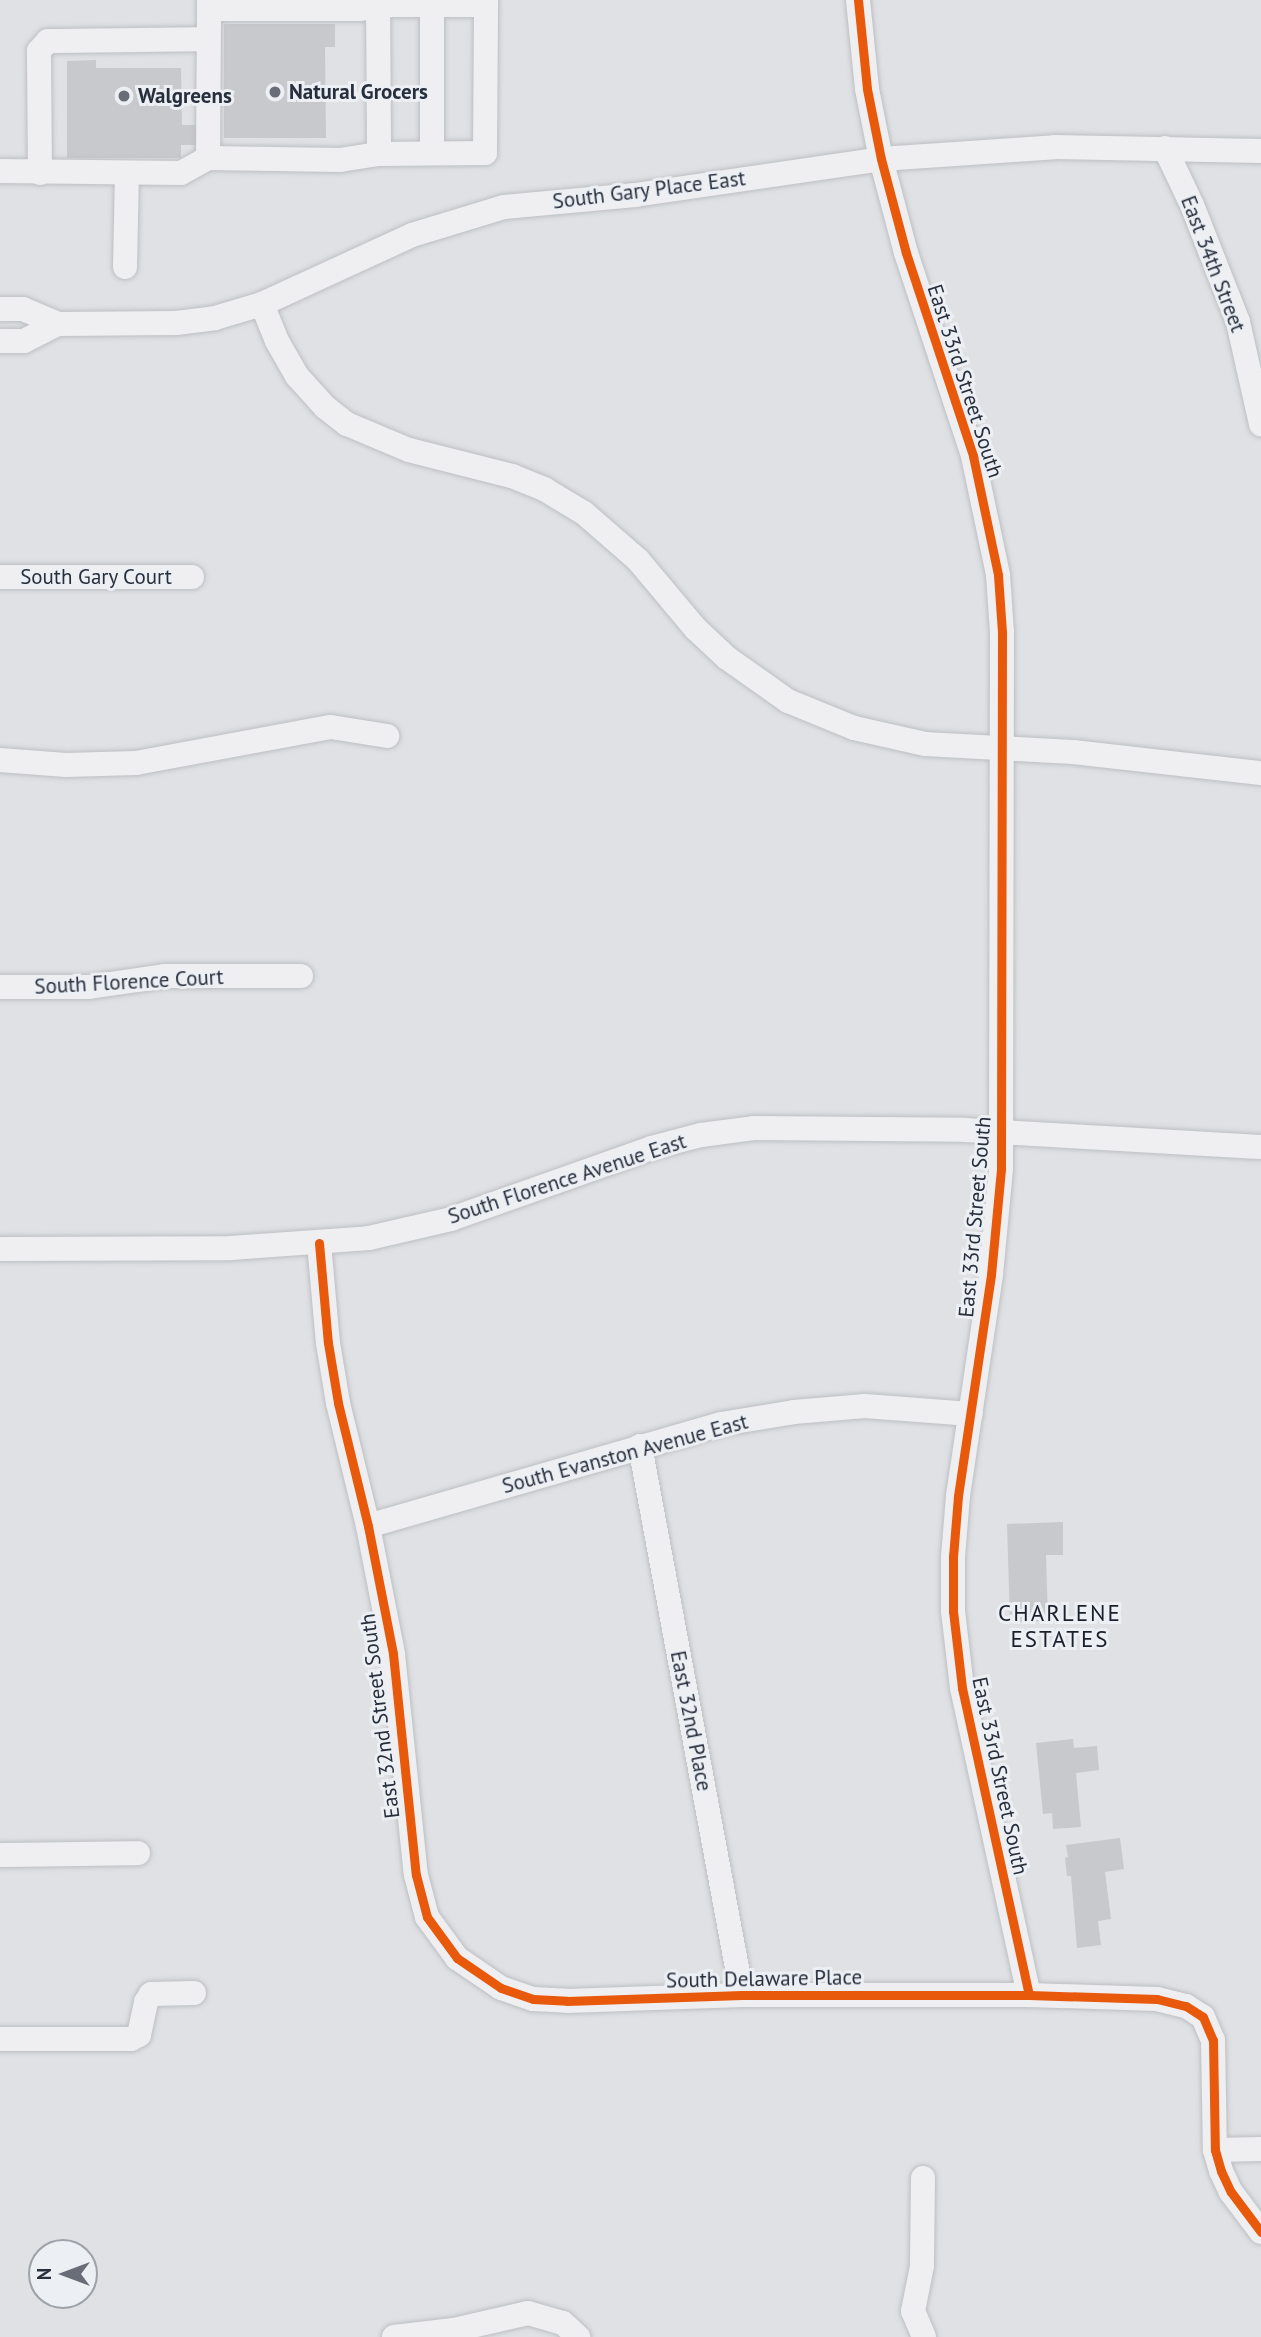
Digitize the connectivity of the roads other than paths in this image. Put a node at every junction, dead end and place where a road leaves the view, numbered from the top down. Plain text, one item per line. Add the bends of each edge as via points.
1 (858, 0) edge
2 (485, 2) edge
3 (378, 3) edge
4 (432, 3) edge
5 (209, 5) edge
6 (208, 39) junction
7 (1165, 148) junction
8 (1261, 151) edge
9 (432, 153) junction
10 (379, 154) junction
11 (208, 158) junction
12 (881, 159) junction
13 (0, 171) edge
14 (40, 173) junction
15 (127, 173) junction
16 (125, 267) dead end
17 (262, 304) junction
18 (0, 309) edge
19 (58, 324) junction
20 (0, 341) edge
21 (1261, 424) edge
22 (0, 577) edge
23 (192, 578) dead end
24 (387, 736) dead end
25 (1002, 748) junction
26 (0, 760) edge
27 (1261, 773) edge
28 (301, 976) dead end
29 (0, 987) edge
30 (1001, 1132) junction
31 (1261, 1147) edge
32 (319, 1243) junction
33 (0, 1249) edge
34 (971, 1414) junction
35 (640, 1446) junction
36 (368, 1527) junction
37 (138, 1853) dead end
38 (0, 1855) edge
39 (500, 1988) joint
40 (194, 1993) dead end
41 (742, 1995) junction
42 (1029, 1995) junction
43 (0, 2039) edge
44 (1261, 2149) edge
45 (1215, 2150) junction
46 (923, 2178) dead end
47 (1261, 2232) edge
48 (394, 2337) edge
49 (578, 2337) edge
50 (924, 2337) edge

1 - 12 street, East 33rd Street South via 867,89
2 - 4 street
2 - 9 street via 485,153
3 - 4 street
3 - 5 street
3 - 10 street
4 - 9 street
5 - 6 street
6 - 11 street
6 - 14 street via 48,41 39,51
7 - 8 street, South Gary Place East
7 - 12 street, South Gary Place East via 1055,147
7 - 21 street, East 34th Street via 1238,322
9 - 10 street
10 - 11 street via 340,160
11 - 15 street via 181,173
12 - 17 street, South Gary Place East via 635,195 503,207 412,235
12 - 25 street, East 33rd Street South via 987,513 1002,632
13 - 14 street
14 - 15 street
15 - 16 street
17 - 19 street, South Gary Place East via 215,318 176,323
17 - 25 street via 276,341 297,376 347,424 409,450 512,476 584,513 638,560 727,659 788,701 885,737
18 - 19 street, South Gary Place East via 23,309
19 - 20 street, South Gary Place East via 24,341
22 - 23 street, South Gary Court
24 - 26 street via 331,727 136,763 66,765
25 - 27 street
25 - 30 street, East 33rd Street South
28 - 29 street, South Florence Court via 164,976 89,987
30 - 31 street, South Florence Avenue East
30 - 32 street, South Florence Avenue East via 801,1127 701,1135 600,1164 451,1219 369,1238
30 - 34 street, East 33rd Street South via 991,1275
32 - 33 street, South Florence Avenue East
32 - 36 street, East 32nd Street South via 338,1403
34 - 35 street, South Evanston Avenue East via 865,1406 794,1412 721,1424
34 - 42 street, East 33rd Street South via 953,1558 956,1645
35 - 36 street, South Evanston Avenue East
35 - 41 street, East 32nd Place
36 - 39 street, East 32nd Street South via 395,1666 420,1896 427,1917 448,1948
37 - 38 street
39 - 41 street, South Delaware Place via 533,1999 567,2001
40 - 43 street via 150,1994 139,2035 131,2039
41 - 42 street, South Delaware Place
42 - 45 street via 1157,1999 1186,2006 1203,2017 1213,2040
44 - 45 street
45 - 47 street via 1231,2192
46 - 50 street via 922,2266 913,2311
48 - 49 street via 454,2330 528,2313 563,2323

